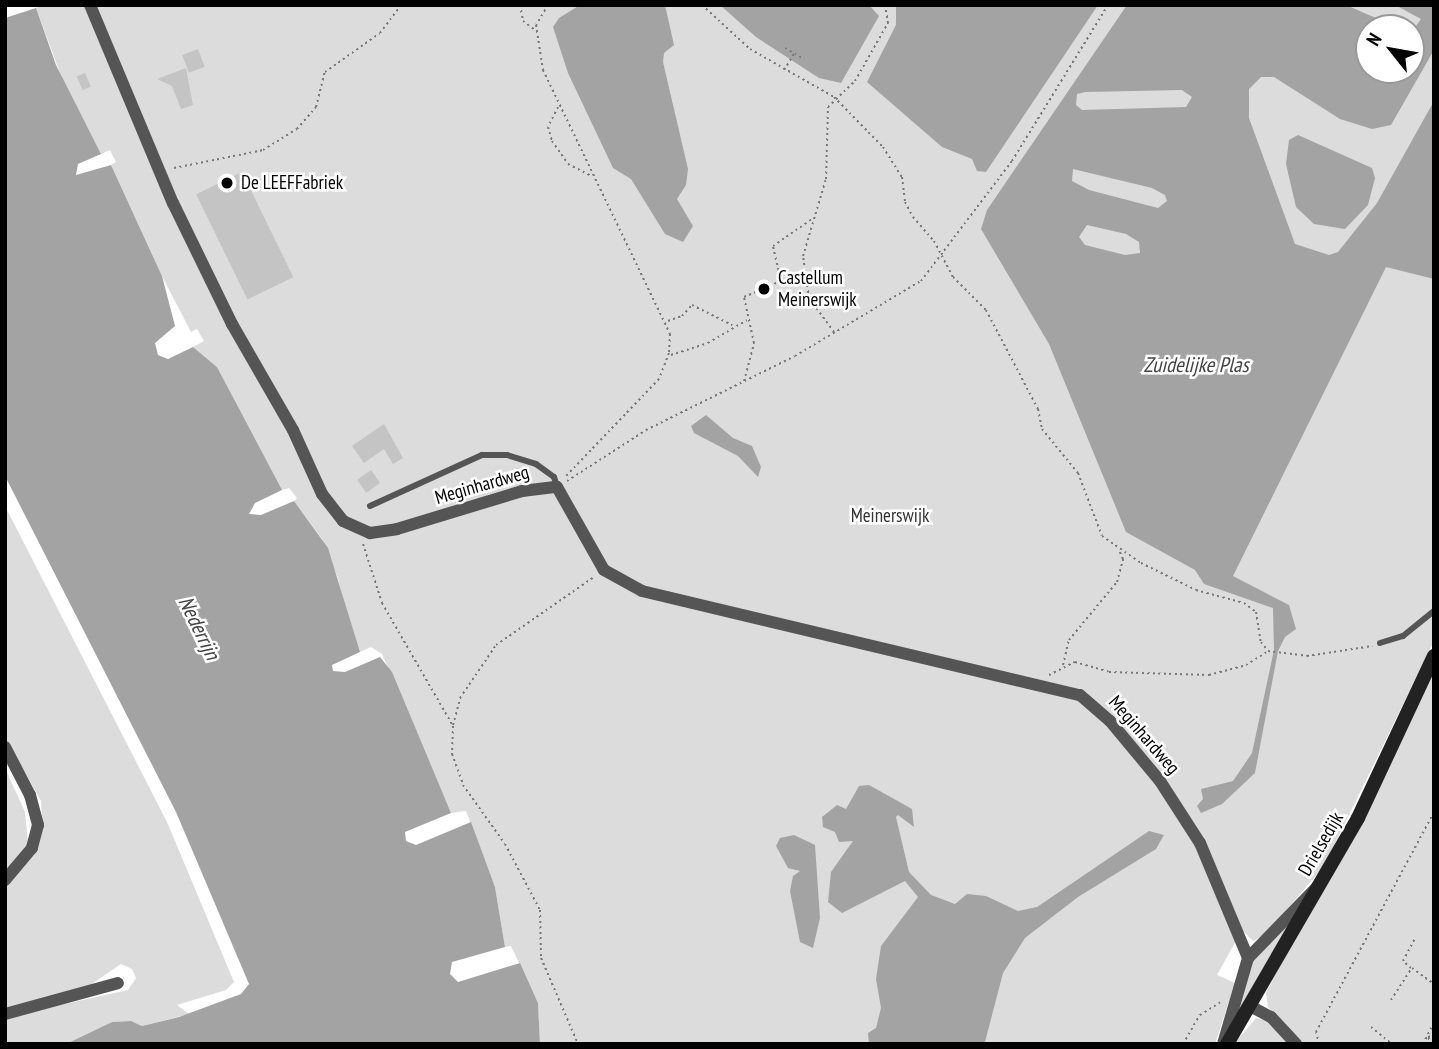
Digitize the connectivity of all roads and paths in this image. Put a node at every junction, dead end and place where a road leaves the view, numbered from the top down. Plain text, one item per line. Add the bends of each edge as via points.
1 (90, 5) edge
2 (401, 5) edge
3 (520, 5) edge
4 (548, 5) edge
5 (702, 5) edge
6 (885, 5) edge
7 (1108, 5) edge
8 (536, 30) junction
9 (785, 47) dead end
10 (794, 53) junction
11 (804, 59) dead end
12 (784, 70) junction
13 (834, 97) junction
14 (559, 106) junction
15 (159, 172) junction
16 (591, 176) junction
17 (813, 218) junction
18 (941, 256) junction
19 (748, 319) junction
20 (666, 321) junction
21 (733, 326) junction
22 (834, 332) junction
23 (669, 356) junction
24 (743, 383) junction
25 (557, 487) junction
26 (370, 506) dead end
27 (358, 530) junction
28 (1119, 549) junction
29 (604, 570) junction
30 (1434, 611) edge
31 (1380, 643) joint
32 (1268, 651) junction
33 (1434, 656) edge
34 (1063, 666) junction
35 (1040, 682) junction
36 (453, 726) junction
37 (5, 747) edge
38 (1434, 812) edge
39 (5, 880) edge
40 (1320, 885) junction
41 (1414, 940) dead end
42 (1248, 958) junction
43 (1412, 968) junction
44 (118, 983) dead end
45 (1434, 984) edge
46 (1238, 994) junction
47 (1391, 1000) dead end
48 (1250, 1006) junction
49 (5, 1014) edge
50 (1434, 1023) edge
51 (1371, 1027) dead end
52 (1434, 1035) edge
53 (1428, 1037) junction
54 (578, 1044) edge
55 (1182, 1044) edge
56 (1225, 1044) edge
57 (1296, 1044) edge
58 (1319, 1044) edge
59 (1392, 1044) edge
60 (1423, 1044) edge
61 (1432, 1044) edge

1 - 15 street
2 - 15 path via 380,33 325,72 316,107 297,129 263,150
3 - 8 path via 523,21
4 - 8 path
5 - 12 path via 719,24
6 - 13 path via 888,23 855,81 846,93
7 - 18 path via 1037,123
8 - 14 path via 543,70
9 - 10 path
10 - 11 path
10 - 12 path
12 - 13 path
13 - 17 path via 827,114 826,179
13 - 18 path via 883,147 902,177 905,202
14 - 16 path
14 - 16 path via 548,127 552,141 568,164
15 - 27 street via 232,324 293,430 323,494 343,522
16 - 20 path
17 - 19 path via 775,242 781,281 744,297
17 - 22 path via 802,272 809,298
18 - 22 path via 921,281
18 - 28 path via 953,276 986,310 1038,409 1042,429 1078,473 1102,536
19 - 21 path
19 - 24 path via 754,343
20 - 21 path via 682,316 692,305
20 - 23 path
21 - 23 path via 708,343
22 - 24 path
23 - 25 path via 650,390
24 - 25 path via 646,430
25 - 26 lane via 554,477 536,464 507,455 482,456
25 - 27 street, Meginhardweg via 522,491 397,528
25 - 29 street, Meginhardweg
27 - 36 path via 382,603
28 - 32 path via 1196,590 1244,603 1256,612 1261,642
28 - 34 path via 1123,559 1117,582 1069,640
29 - 35 street, Meginhardweg via 661,597
29 - 36 path via 496,645 460,698
30 - 31 lane via 1403,636
31 - 32 path via 1322,654
32 - 34 path via 1246,665 1209,674 1108,672 1075,662
33 - 40 street, Drielsedijk via 1374,786
34 - 35 path
35 - 42 street, Meginhardweg via 1080,695 1095,706 1160,781 1200,842
36 - 54 path via 452,754 463,785 505,844 540,910 541,958
37 - 39 street via 30,795 38,825 32,848
38 - 58 path via 1316,1032
40 - 42 street via 1303,897
40 - 48 street, Drielsedijk
41 - 43 path via 1403,961
42 - 46 street
43 - 45 path
43 - 47 path
44 - 49 street
46 - 55 path via 1200,1015
46 - 56 street
48 - 56 street, Drielsedijk
48 - 57 street via 1271,1017
50 - 53 path
51 - 59 path
52 - 53 path
53 - 60 path
53 - 61 path

